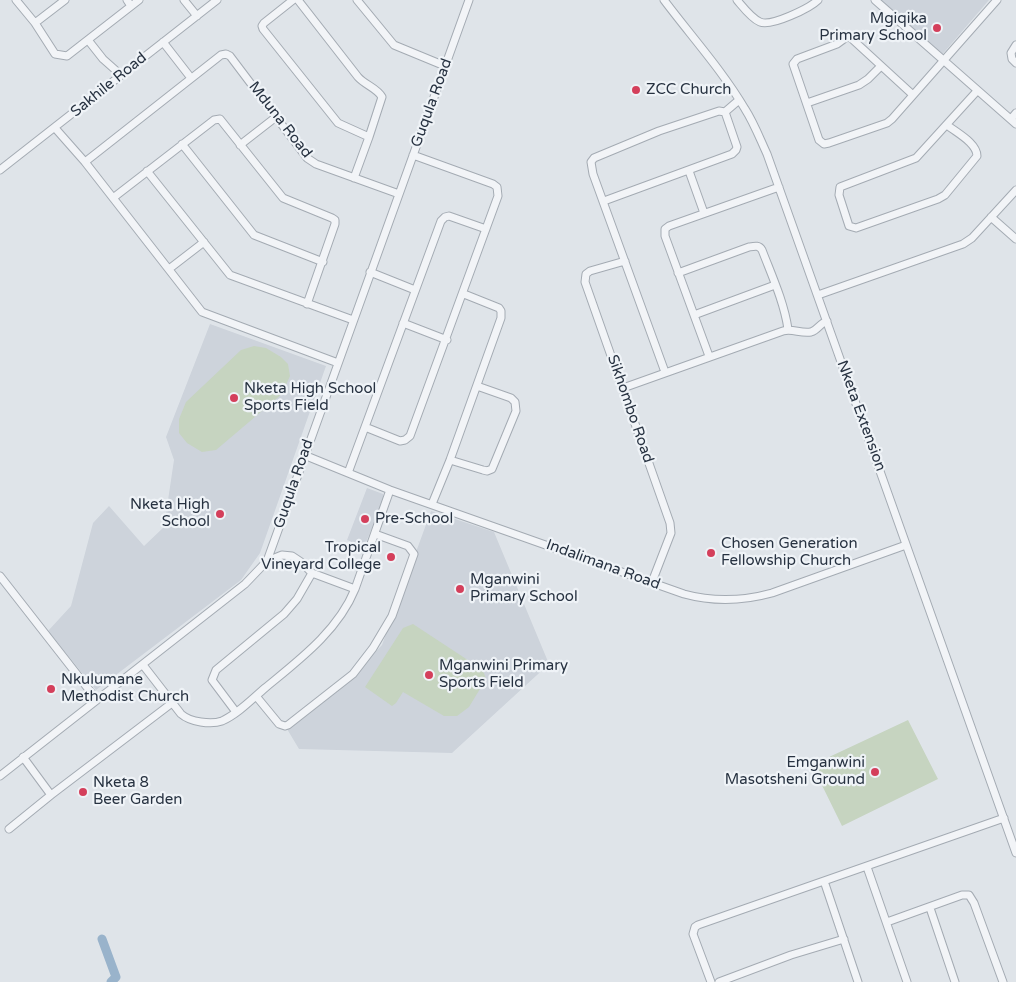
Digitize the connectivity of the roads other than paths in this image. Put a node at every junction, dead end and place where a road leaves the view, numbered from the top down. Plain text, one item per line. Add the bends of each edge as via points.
1 (16, 0) edge
2 (64, 0) edge
3 (139, 0) edge
4 (184, 0) edge
5 (217, 0) edge
6 (293, 0) edge
7 (298, 0) edge
8 (358, 0) edge
9 (469, 0) edge
10 (664, 0) edge
11 (737, 0) edge
12 (806, 0) edge
13 (818, 0) edge
14 (875, 0) edge
15 (997, 0) edge
16 (129, 3) edge
17 (812, 6) junction
18 (197, 16) junction
19 (35, 23) junction
20 (88, 40) junction
21 (163, 42) junction
22 (1016, 45) edge
23 (944, 60) junction
24 (1016, 62) edge
25 (445, 66) junction
26 (881, 66) junction
27 (122, 75) junction
28 (191, 78) junction
29 (977, 90) junction
30 (913, 95) junction
31 (739, 100) junction
32 (806, 103) junction
33 (725, 112) junction
34 (276, 117) junction
35 (1014, 119) edge
36 (947, 125) junction
37 (55, 128) junction
38 (369, 137) junction
39 (182, 144) junction
40 (240, 145) junction
41 (413, 155) junction
42 (85, 162) junction
43 (0, 170) edge
44 (690, 170) junction
45 (146, 172) junction
46 (354, 178) junction
47 (780, 187) junction
48 (1016, 190) edge
49 (399, 194) junction
50 (113, 198) junction
51 (604, 201) junction
52 (704, 213) junction
53 (992, 217) junction
54 (486, 229) junction
55 (1016, 239) edge
56 (204, 242) junction
57 (624, 261) junction
58 (323, 262) junction
59 (169, 269) junction
60 (370, 272) junction
61 (678, 273) junction
62 (776, 285) junction
63 (416, 290) junction
64 (464, 294) junction
65 (818, 295) junction
66 (307, 304) junction
67 (694, 315) junction
68 (353, 320) junction
69 (824, 322) junction
70 (403, 323) junction
71 (788, 329) junction
72 (447, 340) junction
73 (709, 356) junction
74 (338, 363) junction
75 (664, 372) junction
76 (477, 386) junction
77 (623, 388) junction
78 (365, 427) junction
79 (304, 455) junction
80 (450, 460) junction
81 (348, 473) junction
82 (390, 490) junction
83 (432, 504) junction
84 (375, 534) junction
85 (906, 545) junction
86 (267, 561) junction
87 (312, 573) junction
88 (0, 576) edge
89 (652, 582) junction
90 (355, 589) junction
91 (143, 665) junction
92 (256, 696) junction
93 (97, 700) junction
94 (172, 703) junction
95 (236, 712) junction
96 (23, 757) junction
97 (0, 776) edge
98 (51, 795) junction
99 (1004, 818) junction
100 (10, 829) dead end
101 (1016, 853) edge
102 (867, 867) junction
103 (824, 881) junction
104 (930, 908) junction
105 (887, 922) junction
106 (844, 939) junction
107 (711, 982) edge
108 (719, 982) edge
109 (857, 982) edge
110 (907, 982) edge
111 (955, 982) edge
112 (1003, 982) edge

1 - 19 street
2 - 19 street
3 - 16 street
4 - 18 street
5 - 18 street, Sakhile Road
6 - 38 street via 264,23 263,28 338,123
7 - 38 street via 358,78 381,94
8 - 25 street via 394,45
9 - 25 street, Guqula Road
10 - 31 street, Nketa Extension
11 - 17 street via 763,23
12 - 17 street
13 - 17 street
14 - 23 street
15 - 23 street
16 - 20 street
18 - 21 street, Sakhile Road
19 - 20 street via 58,55 67,56
20 - 27 street
21 - 27 street, Sakhile Road
21 - 28 street
22 - 24 street via 1011,53
23 - 29 street
23 - 30 street
25 - 41 street, Guqula Road
26 - 30 street
26 - 32 street via 860,85
26 - 32 street via 848,36 837,44 797,59 793,67
27 - 37 street, Sakhile Road
28 - 34 street, Mduna Road via 226,54
28 - 42 street
29 - 35 street
29 - 36 street
30 - 32 street via 890,121 826,144 819,140
31 - 33 street
31 - 47 street, Nketa Extension via 761,139
33 - 44 street via 736,150 729,156
33 - 51 street via 719,111 662,130 594,158 590,166
34 - 40 street
34 - 46 street, Mduna Road via 307,158
36 - 36 street via 916,158 840,187 839,195 849,226 856,228 945,195 977,156 973,146
37 - 42 street
37 - 43 street, Sakhile Road
38 - 46 street
39 - 40 street via 217,119
39 - 45 street
39 - 58 street via 254,235
40 - 58 street via 283,198 335,220
41 - 49 street, Guqula Road
41 - 54 street via 495,185 498,196
42 - 50 street
44 - 51 street
44 - 52 street
45 - 50 street
45 - 56 street
46 - 49 street, Mduna Road
47 - 52 street
47 - 65 street, Nketa Extension
48 - 53 street
49 - 60 street, Guqula Road
50 - 59 street
51 - 57 street
52 - 61 street via 665,229
53 - 55 street
53 - 65 street via 972,238 958,247
54 - 63 street via 451,216 443,219
54 - 64 street
56 - 59 street
56 - 66 street via 230,275
57 - 75 street
57 - 77 street, Sikhombo Road via 590,271 585,279
58 - 66 street
59 - 74 street via 207,315
60 - 63 street
60 - 68 street, Guqula Road
61 - 62 street via 756,246 762,250
61 - 67 street
62 - 67 street
62 - 71 street
63 - 70 street
64 - 72 street
64 - 76 street via 494,305 501,311
65 - 69 street, Nketa Extension
66 - 68 street
67 - 73 street
68 - 74 street, Guqula Road
69 - 71 street via 808,332
69 - 85 street, Nketa Extension
70 - 72 street
70 - 78 street
71 - 73 street
72 - 78 street via 410,436 400,441
73 - 75 street
74 - 79 street, Guqula Road
75 - 77 street
76 - 80 street
76 - 80 street via 511,398 516,404 516,411 492,469 487,471
77 - 89 street, Sikhombo Road via 671,528
78 - 81 street
79 - 81 street, Indalimana Road
79 - 86 street, Guqula Road
80 - 83 street
81 - 82 street, Indalimana Road
82 - 83 street, Indalimana Road
82 - 84 street
83 - 89 street, Indalimana Road
84 - 90 street
84 - 92 street via 408,546 414,554 389,623 373,648 353,674 288,725 279,724
85 - 89 street, Indalimana Road via 788,589 751,597 712,600
85 - 99 street, Nketa Extension
86 - 87 street via 282,555 292,556
86 - 91 street, Guqula Road via 245,584
87 - 90 street
87 - 95 street via 284,614 214,672 214,683
88 - 93 street
90 - 92 street via 348,605 320,641
91 - 93 street, Guqula Road
91 - 94 street
92 - 95 street
93 - 96 street, Guqula Road
94 - 95 street via 184,717 194,720 218,722
94 - 98 street
96 - 97 street, Guqula Road
96 - 98 street
98 - 100 street
99 - 101 street, Nketa Extension
99 - 102 street
102 - 103 street
102 - 105 street
103 - 106 street
103 - 107 street via 695,927 694,938
104 - 105 street
104 - 111 street
104 - 112 street via 962,895 972,898
105 - 110 street
106 - 108 street
106 - 109 street

